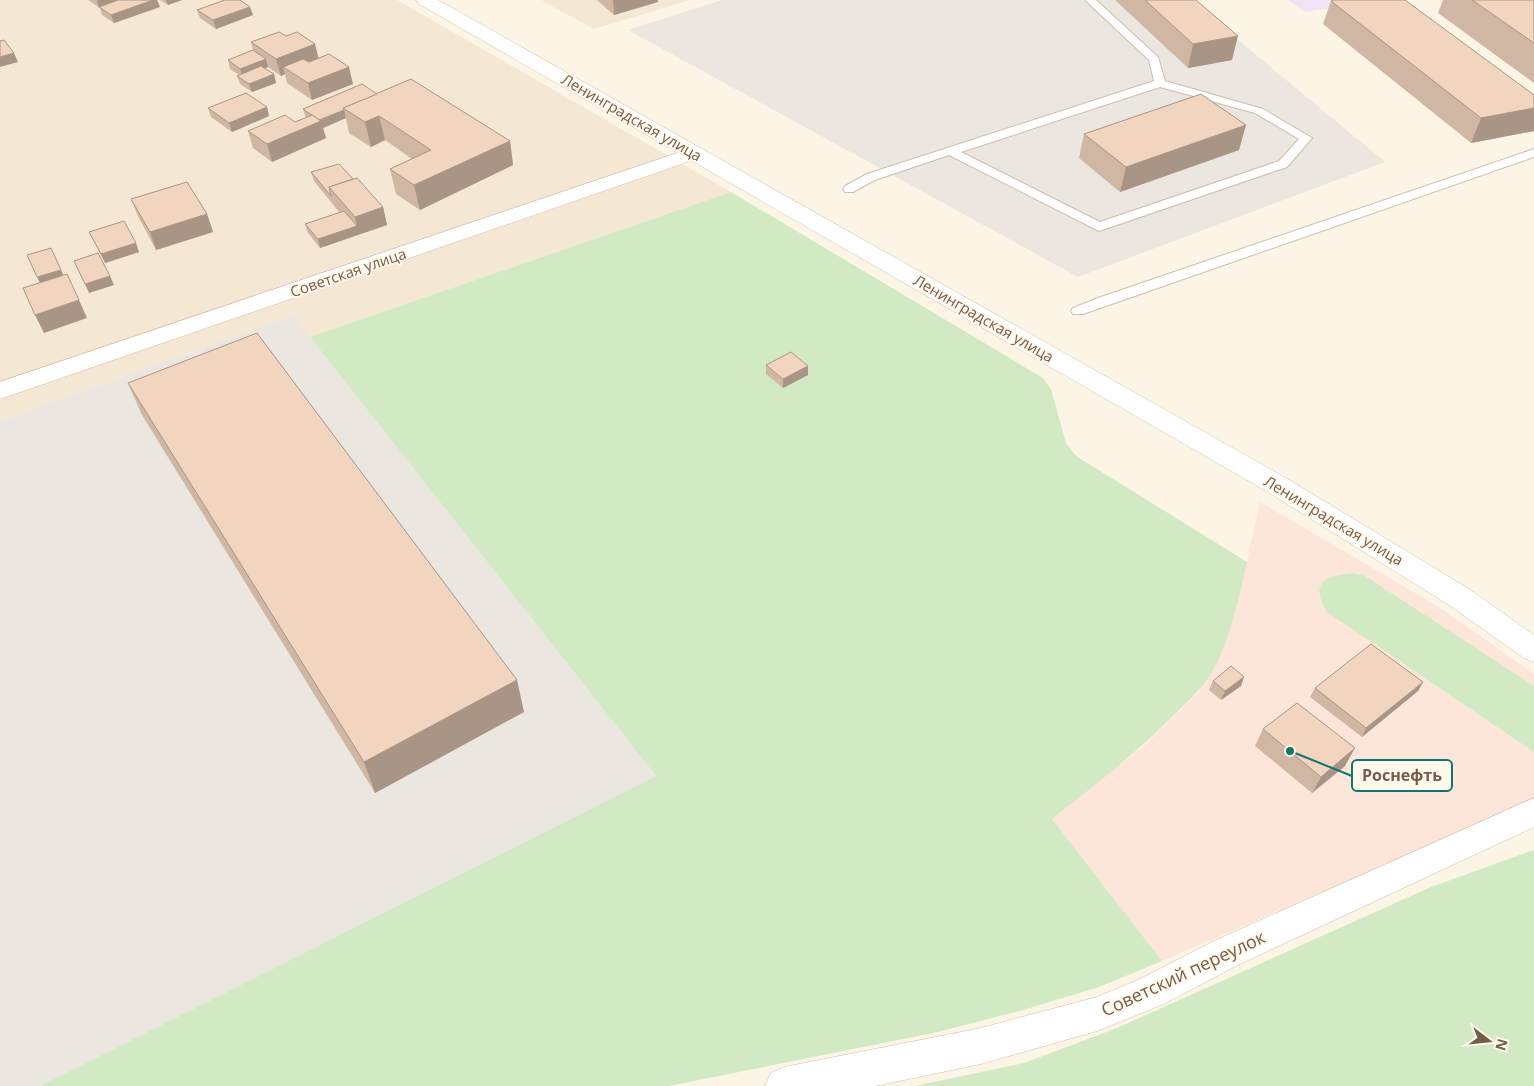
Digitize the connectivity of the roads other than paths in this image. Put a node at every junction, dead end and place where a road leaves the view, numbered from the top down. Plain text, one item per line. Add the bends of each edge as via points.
1 (425, 0) edge
2 (1090, 0) edge
3 (1160, 83) junction
4 (950, 151) junction
5 (696, 153) junction
6 (1534, 153) edge
7 (849, 189) dead end
8 (1078, 312) dead end
9 (0, 391) edge
10 (1534, 650) edge
11 (1534, 812) edge
12 (784, 1086) edge

1 - 5 main road, Ленинградская улица
2 - 3 lane via 1154,59
3 - 4 lane
3 - 4 lane via 1259,111 1306,138 1283,164 1099,227
4 - 7 lane via 871,177
5 - 9 main road, Советская улица
5 - 10 main road, Ленинградская улица via 1277,485 1451,593
6 - 8 lane via 1103,300
11 - 12 main road, Советский переулок via 1226,953 1151,992 1097,1014 981,1046

